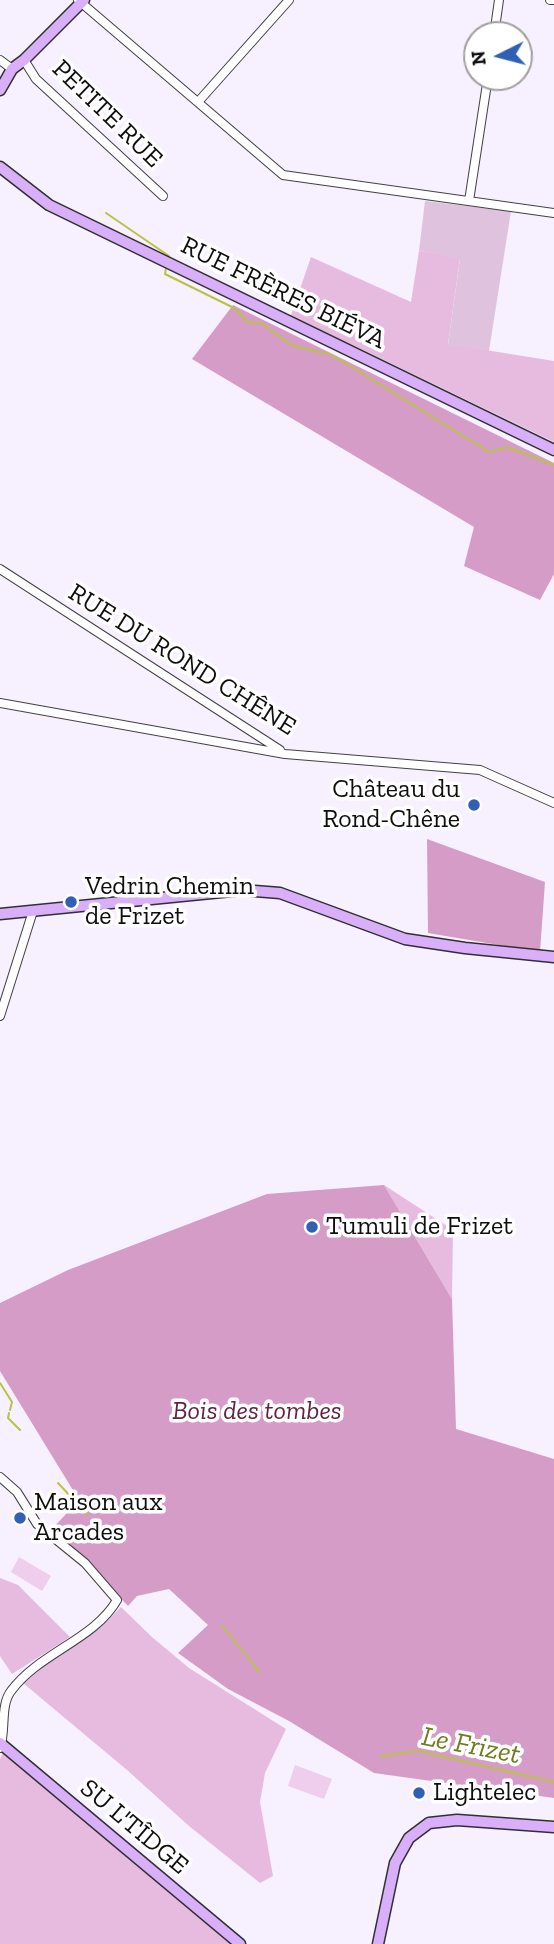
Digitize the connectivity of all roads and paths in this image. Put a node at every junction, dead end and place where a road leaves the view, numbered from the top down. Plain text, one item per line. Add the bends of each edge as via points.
1 (289, 0) edge
2 (499, 0) edge
3 (81, 1) edge
4 (496, 21) edge
5 (0, 60) edge
6 (24, 60) junction
7 (12, 69) junction
8 (0, 90) edge
9 (486, 91) edge
10 (198, 102) junction
11 (0, 167) edge
12 (163, 196) dead end
13 (469, 201) junction
14 (554, 213) edge
15 (554, 450) edge
16 (0, 569) edge
17 (0, 703) edge
18 (285, 754) junction
19 (554, 803) edge
20 (33, 911) junction
21 (0, 914) edge
22 (554, 957) edge
23 (0, 1016) edge
24 (0, 1477) edge
25 (1, 1746) edge
26 (554, 1827) edge
27 (240, 1944) edge
28 (378, 1944) edge

1 - 10 street
2 - 4 street
3 - 6 street
3 - 10 street
5 - 7 street
6 - 7 street
6 - 12 street, PETITE RUE via 36,79
7 - 8 street
9 - 13 street
10 - 13 street via 283,175
11 - 15 street, RUE FRÈRES BIÉVA via 49,205
13 - 14 street
16 - 18 street, RUE DU ROND CHÊNE
17 - 18 street
18 - 19 street, RUE DU ROND CHÊNE via 480,770
20 - 21 street
20 - 22 street via 242,890 280,893 405,939
20 - 23 street
24 - 25 street via 17,1492 37,1524 85,1563 117,1600 103,1621 54,1651 9,1692
25 - 27 street, SU L'TÎDGE
26 - 28 street via 457,1820 429,1823 409,1838 395,1863

